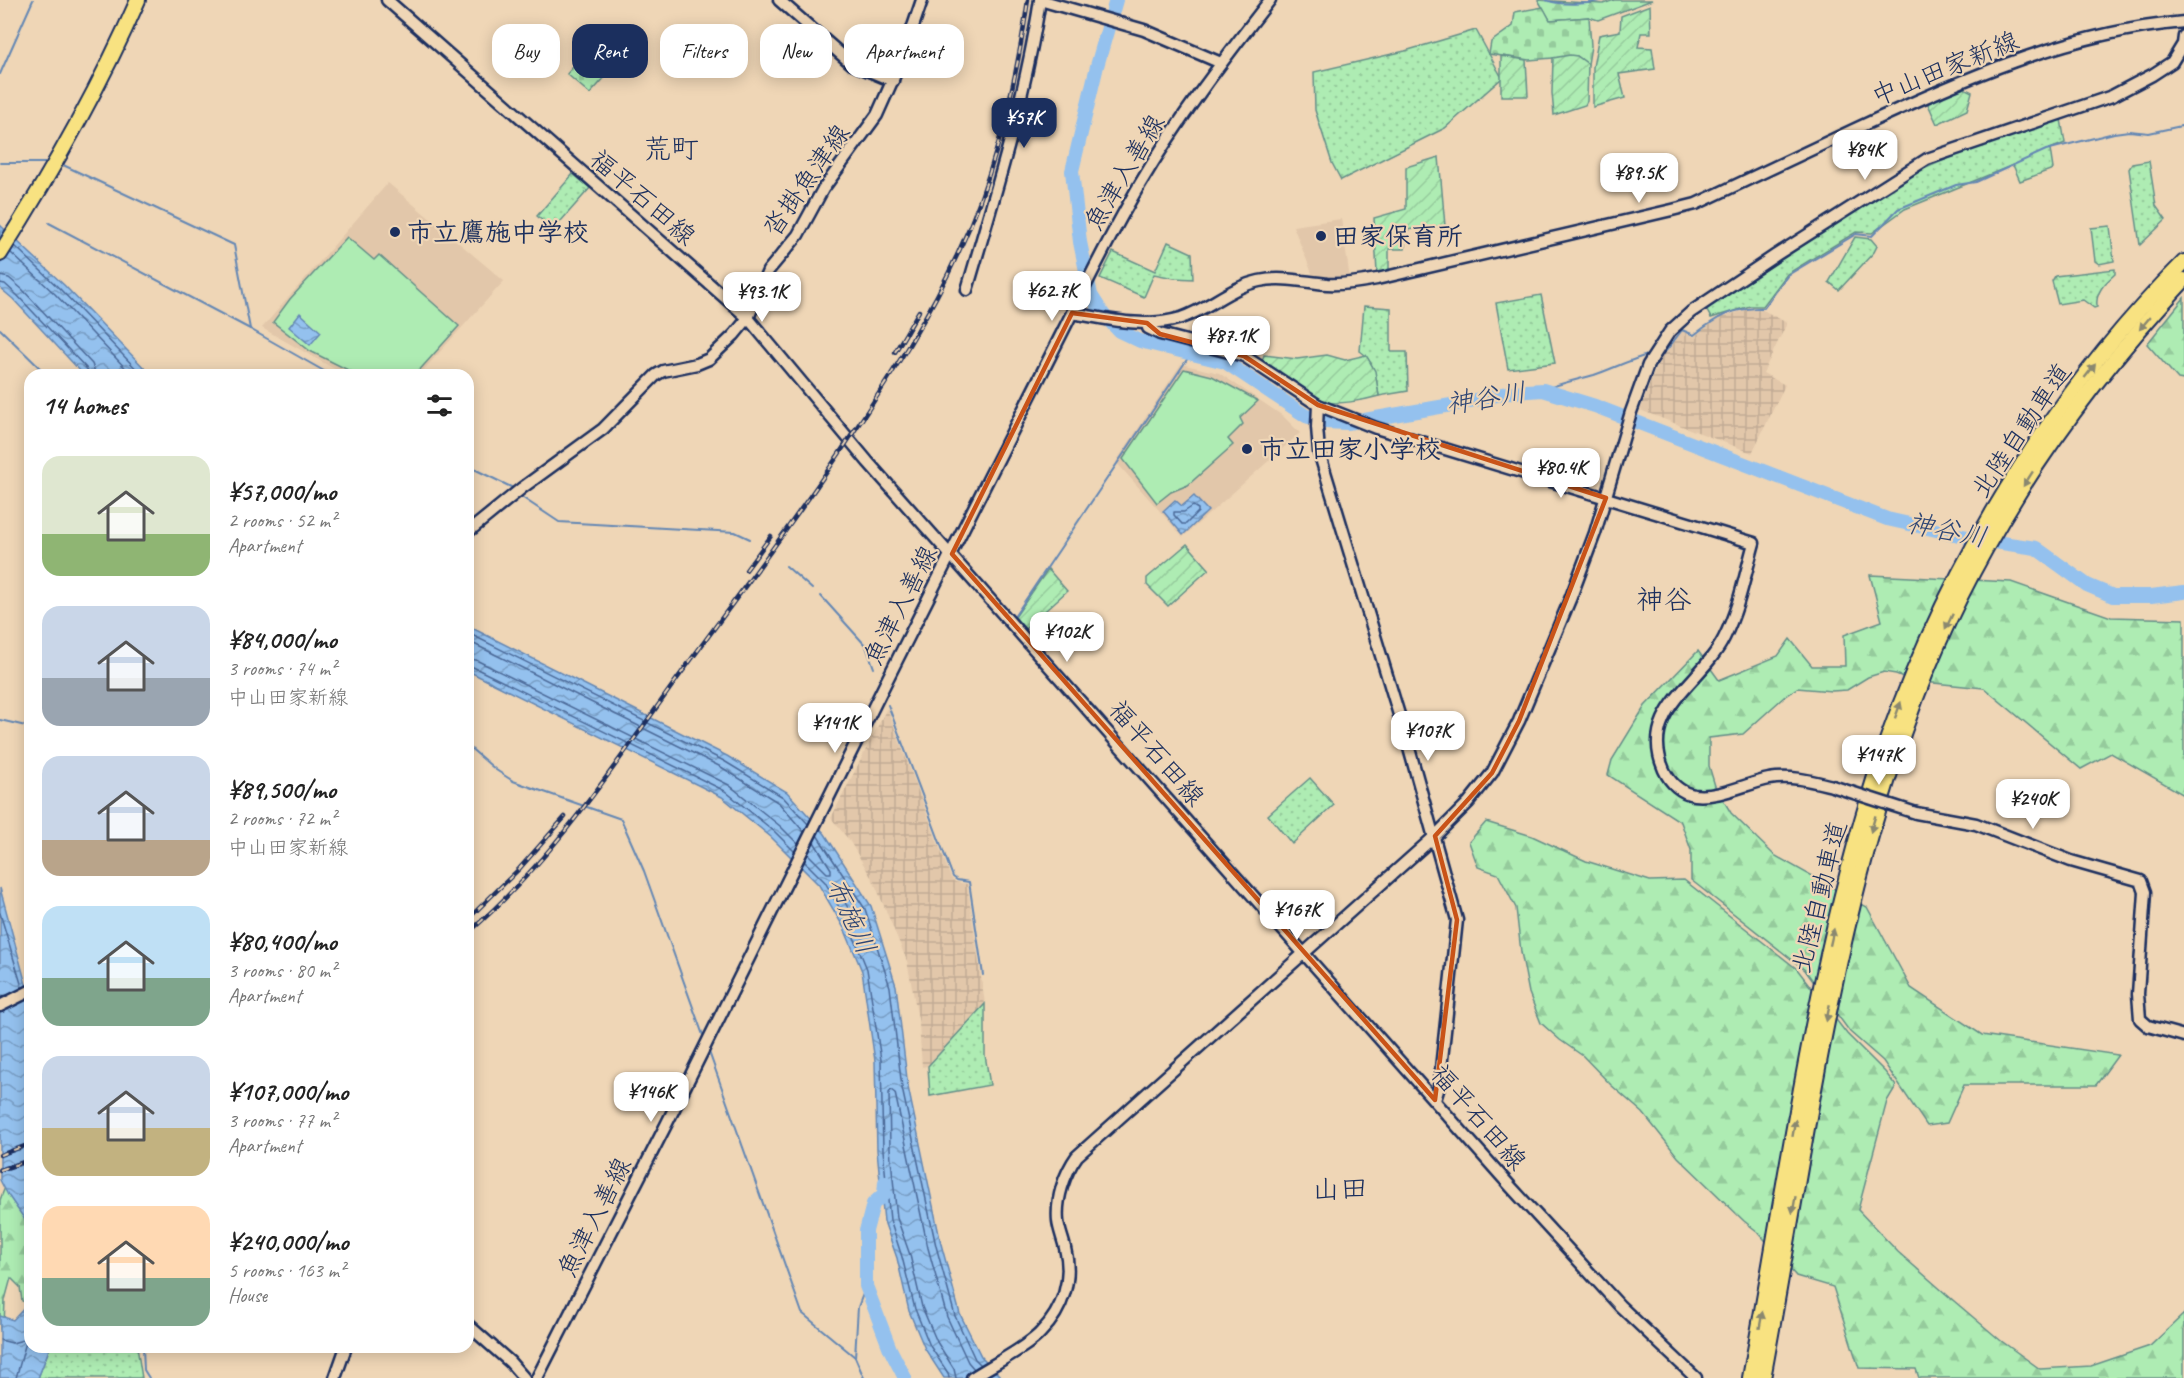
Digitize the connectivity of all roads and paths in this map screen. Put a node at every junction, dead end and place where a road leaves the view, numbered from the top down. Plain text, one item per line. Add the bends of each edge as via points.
1 (138, 0) edge
2 (387, 0) edge
3 (779, 0) edge
4 (922, 0) edge
5 (1040, 0) edge
6 (1270, 0) edge
7 (2184, 22) edge
8 (2184, 36) edge
9 (1221, 63) junction
10 (893, 81) junction
11 (0, 254) edge
12 (2184, 262) edge
13 (2184, 280) edge
14 (967, 290) dead end
15 (1072, 313) junction
16 (748, 318) junction
17 (1147, 323) junction
18 (1318, 408) junction
19 (1606, 498) junction
20 (1993, 525) junction
21 (474, 527) edge
22 (952, 554) junction
23 (1969, 569) junction
24 (1435, 836) junction
25 (1305, 954) junction
26 (24, 994) edge
27 (0, 1006) edge
28 (2184, 1036) edge
29 (1435, 1100) junction
30 (474, 1330) edge
31 (344, 1353) edge
32 (335, 1378) edge
33 (524, 1378) edge
34 (537, 1378) edge
35 (972, 1378) edge
36 (1696, 1378) edge
37 (1750, 1378) edge
38 (1763, 1378) edge

1 - 11 highway via 111,62 36,198
2 - 16 main road, 福平石田線
3 - 10 main road via 852,64
4 - 10 main road, 沓掛魚津線
5 - 9 main road via 1144,30
5 - 14 main road via 1010,147
6 - 9 main road, 魚津入善線
7 - 17 main road, 中山田家新線 via 2124,29 1972,76 1696,204 1377,279 1348,284 1259,281 1181,318
8 - 19 main road via 2172,62 2152,75 2112,96 1927,159 1700,305 1670,331 1648,365
9 - 15 main road, 魚津入善線 via 1141,183
10 - 16 main road, 沓掛魚津線 via 868,129 823,189 798,235 768,271
20 -> 12 highway, 北陸自動車道 via 2040,438 2071,395 2143,305
13 -> 20 highway, 北陸自動車道 via 2082,400
15 - 17 main road, 中山田家新線
15 - 22 main road, 魚津入善線
16 - 21 main road, 沓掛魚津線 via 709,359 656,375 603,429
16 - 22 main road, 福平石田線 via 868,462
17 - 18 main road via 1148,328 1160,334 1244,356
18 - 19 main road
18 - 24 main road via 1319,452
19 - 24 main road via 1520,722 1492,773
19 - 28 main road, bridge via 1754,543 1736,612 1723,641 1659,726 1660,761 1676,788 1692,795 1709,796 1772,779 1804,779 1917,813 1976,824 2071,861 2141,881 2145,892 2140,1019 2148,1026
20 - 23 highway, 北陸自動車道
22 - 25 main road, 福平石田線
22 - 34 main road, 魚津入善線
37 -> 23 highway, 北陸自動車道 via 1814,1020 1852,853 1905,691 1945,602
23 -> 38 highway, 北陸自動車道 via 1917,695 1864,856 1826,1023
24 - 25 main road
24 - 29 main road via 1457,920
25 - 29 main road, 福平石田線
25 - 35 main road via 1077,1156 1059,1198 1058,1220 1068,1268 1061,1305 1040,1335
26 - 27 main road
29 - 36 main road, 福平石田線 via 1620,1306
30 - 33 main road
31 - 32 main road

